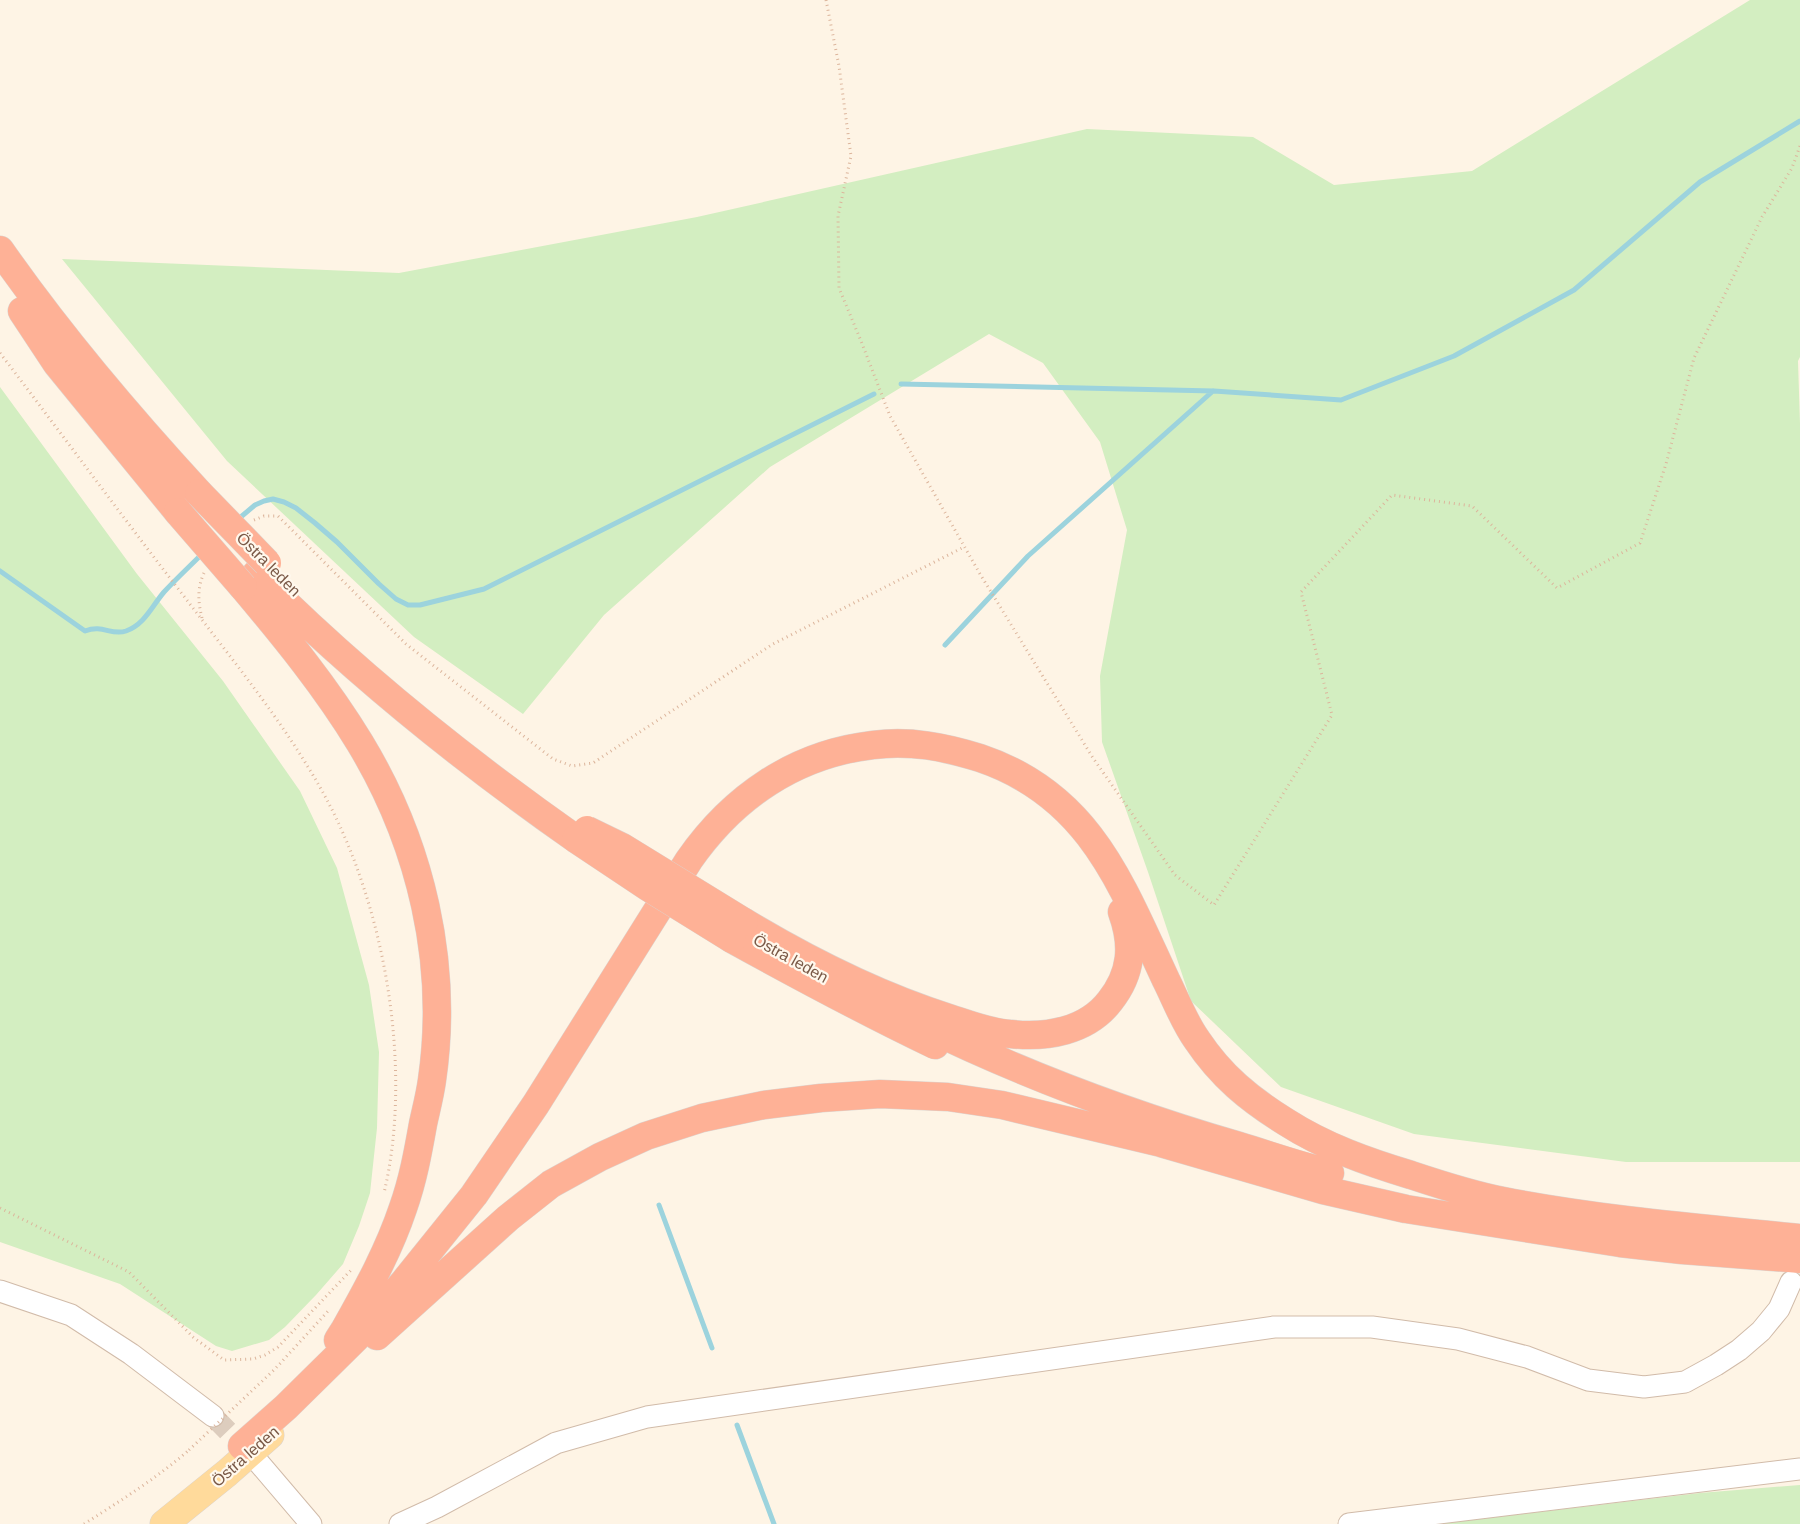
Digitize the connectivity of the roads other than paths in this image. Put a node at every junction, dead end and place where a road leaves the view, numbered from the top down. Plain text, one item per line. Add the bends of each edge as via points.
1 (0, 250) edge
2 (0, 281) edge
3 (188, 503) junction
4 (255, 574) junction
5 (738, 930) junction
6 (1455, 1216) junction
7 (1800, 1238) edge
8 (1800, 1244) edge
9 (1796, 1270) edge
10 (0, 1291) edge
11 (322, 1385) junction
12 (213, 1416) tunnel mouth
13 (251, 1455) junction
14 (1800, 1469) edge
15 (150, 1524) edge
16 (164, 1524) edge
17 (311, 1524) edge
18 (400, 1524) edge
19 (1348, 1524) edge

1 - 3 highway, Östra leden via 93,373 145,434
2 - 3 highway, Östra leden via 112,420
3 - 4 highway, Östra leden
4 - 5 highway, bridge via 384,692 517,798 581,834 641,882
4 - 13 highway via 298,653 361,744 405,833 420,880 430,929 436,974 437,1024 432,1080 414,1172 383,1258 345,1329
5 - 6 highway via 809,982 949,1051 1088,1109 1286,1172
5 - 8 highway, Östra leden via 844,988 982,1053 1066,1088 1191,1132 1323,1171 1470,1204 1583,1223 1718,1239
5 - 11 highway via 880,993 938,1015 1009,1034 1048,1034 1069,1030 1088,1021 1114,996 1130,961 1123,915 1092,857 1061,820 1010,782 955,760 891,753 840,761 794,778 748,808 708,849 512,1156 445,1247 375,1330
6 - 9 highway
6 - 11 highway via 1406,1209 1323,1190 1161,1143 1002,1104 948,1097 880,1094 764,1106 702,1118 646,1136 551,1184
7 - 13 highway via 1645,1223 1500,1200 1385,1167 1317,1140 1242,1092 1214,1064 1186,1022 1108,862 1093,838 1057,802 1023,778 994,763 961,752 926,744 856,747 812,759 777,776 717,823 689,860 536,1104 474,1195 356,1338 286,1407
9 - 18 street via 1779,1309 1761,1331 1739,1350 1684,1382 1644,1387 1588,1380 1527,1357 1458,1339 1372,1326 1274,1326 647,1417 556,1442
10 - 12 street via 71,1316 131,1354
11 - 16 main road, Östra leden via 227,1473
13 - 15 main road, Östra leden
13 - 17 street
14 - 19 street

